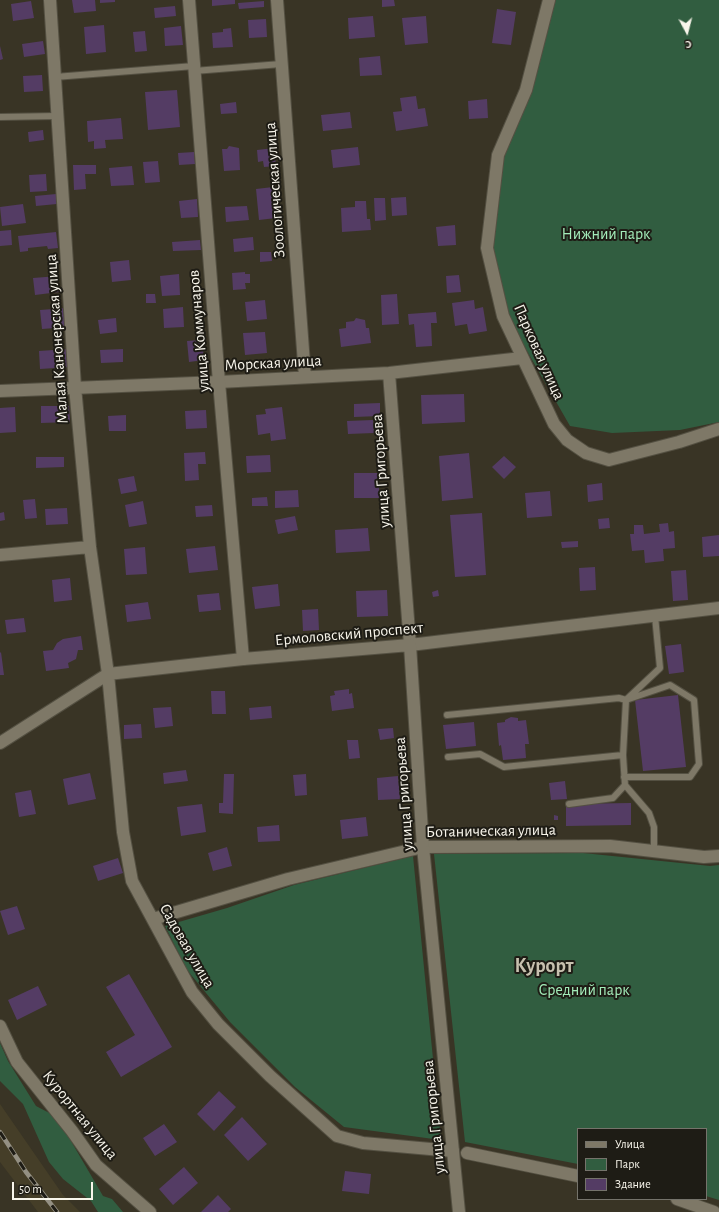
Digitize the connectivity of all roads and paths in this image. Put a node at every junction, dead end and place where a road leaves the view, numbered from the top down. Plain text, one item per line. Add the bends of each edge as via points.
1 (50, 0) edge
2 (189, 0) edge
3 (277, 0) edge
4 (549, 0) edge
5 (281, 64) junction
6 (194, 69) junction
7 (55, 77) junction
8 (58, 116) junction
9 (0, 117) edge
10 (522, 358) junction
11 (389, 373) junction
12 (305, 377) junction
13 (219, 382) junction
14 (75, 387) junction
15 (0, 391) edge
16 (719, 429) edge
17 (90, 547) junction
18 (0, 555) edge
19 (719, 608) edge
20 (654, 616) junction
21 (410, 645) junction
22 (243, 659) junction
23 (108, 674) junction
24 (626, 700) junction
25 (448, 715) dead end
26 (0, 743) edge
27 (623, 755) junction
28 (448, 758) dead end
29 (624, 777) junction
30 (625, 785) junction
31 (569, 804) dead end
32 (423, 847) junction
33 (654, 851) junction
34 (719, 856) edge
35 (153, 920) junction
36 (0, 1026) edge
37 (453, 1151) junction
38 (467, 1153) joint
39 (577, 1176) edge
40 (680, 1200) edge
41 (150, 1212) edge
42 (459, 1212) edge
43 (714, 1212) edge

1 - 7 street, Малая Канонерская улица
2 - 6 street, улица Коммунаров
3 - 5 street, Зоологическая улица
4 - 10 street, Парковая улица via 526,90 498,155 487,248 503,316
5 - 6 lane
5 - 12 street, Зоологическая улица
6 - 7 lane
6 - 13 street, улица Коммунаров
7 - 8 street, Малая Канонерская улица
8 - 9 lane
8 - 14 street, Малая Канонерская улица
10 - 11 street, Морская улица
10 - 16 street, Парковая улица via 554,424 568,440 586,453 610,460
11 - 12 street, Морская улица
11 - 21 street, улица Григорьева
12 - 13 street, Морская улица
13 - 14 street, Морская улица
13 - 22 street, улица Коммунаров
14 - 15 street, Морская улица
14 - 17 street, Малая Канонерская улица
17 - 18 street
17 - 23 street, Малая Канонерская улица
19 - 20 street, Ермоловский проспект
20 - 21 street, Ермоловский проспект
20 - 24 lane via 660,668
21 - 22 street, Ермоловский проспект
21 - 32 street, улица Григорьева
22 - 23 street, Ермоловский проспект
23 - 26 street, Ермоловский проспект
23 - 35 street, Садовая улица via 123,832 132,881
24 - 25 lane via 619,698
24 - 27 lane
24 - 29 lane via 670,685 694,700 699,764 690,777
27 - 28 lane via 504,766 480,754
27 - 29 lane
29 - 30 lane
30 - 31 lane via 613,798
30 - 33 lane via 649,813 654,827
32 - 33 street, Ботаническая улица via 610,846
32 - 35 street, Ботаническая улица via 288,879
32 - 37 street, улица Григорьева
33 - 34 street, Ботаническая улица
35 - 37 street, Садовая улица via 192,992 218,1024 270,1076 337,1136 363,1143
36 - 41 street, Курортная улица via 17,1062 96,1165
37 - 38 lane
37 - 42 street, улица Григорьева
38 - 39 street
40 - 43 street

